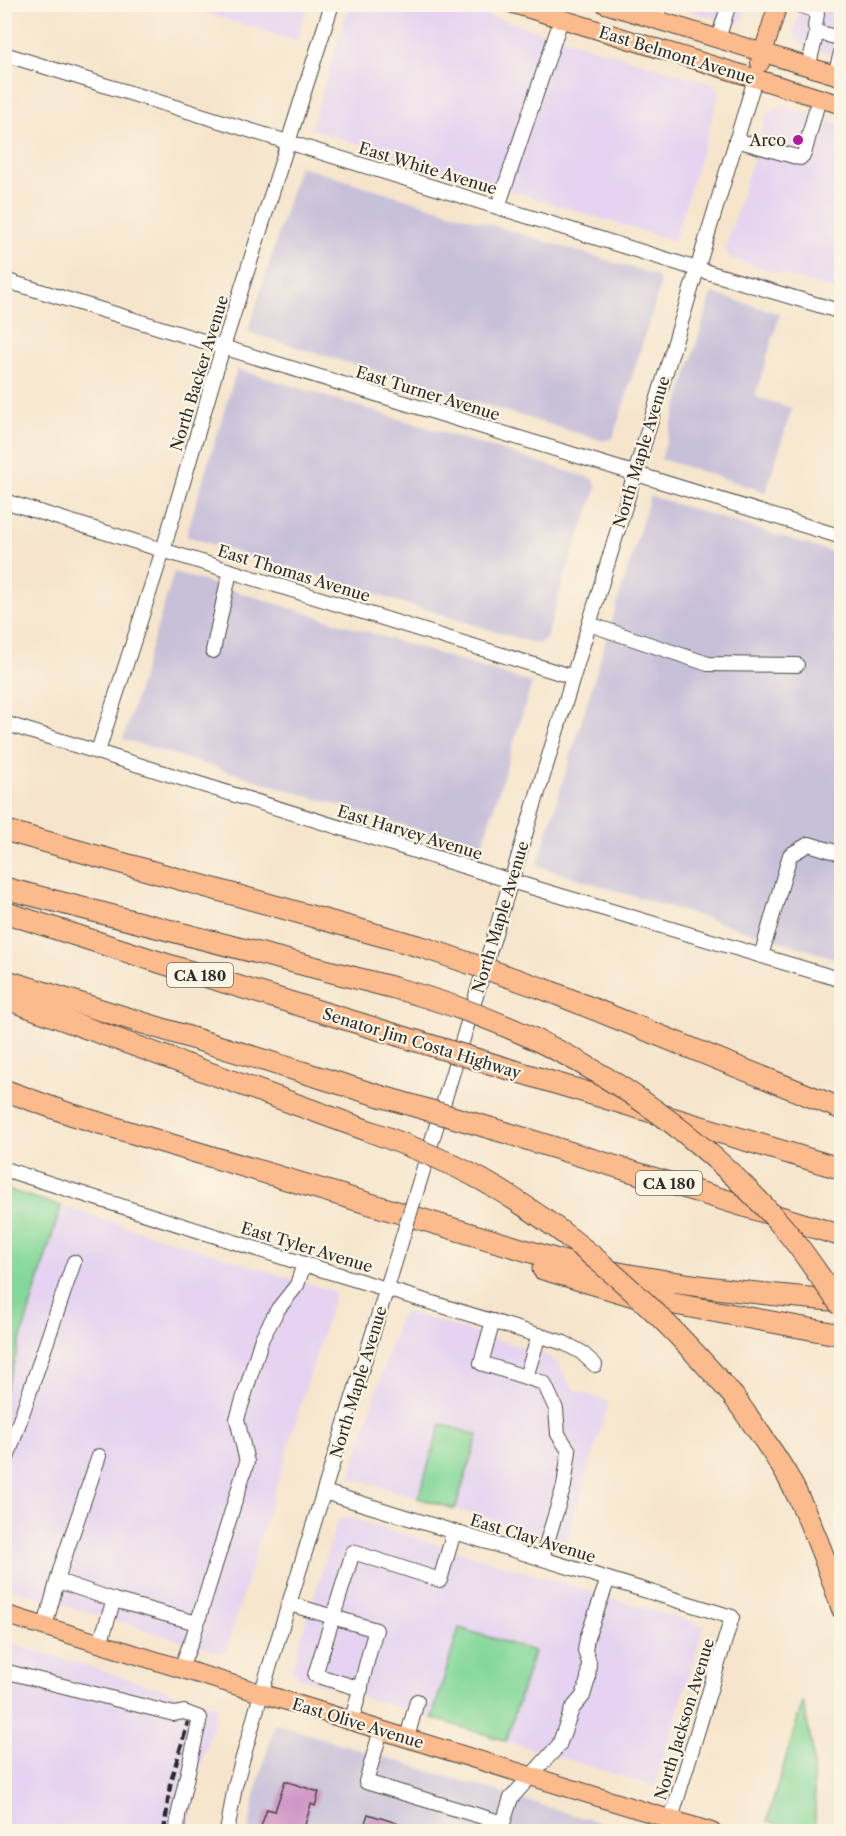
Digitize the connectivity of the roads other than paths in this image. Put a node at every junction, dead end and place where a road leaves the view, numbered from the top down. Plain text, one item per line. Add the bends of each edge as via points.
1 (332, 4) edge
2 (513, 4) edge
3 (605, 4) edge
4 (729, 4) edge
5 (778, 4) edge
6 (796, 4) edge
7 (658, 12) edge
8 (561, 20) junction
9 (818, 32) junction
10 (718, 39) junction
11 (842, 39) edge
12 (842, 49) edge
13 (763, 53) junction
14 (4, 54) edge
15 (808, 67) junction
16 (838, 76) edge
17 (755, 79) junction
18 (819, 98) junction
19 (842, 105) edge
20 (736, 140) junction
21 (288, 142) junction
22 (498, 207) junction
23 (697, 269) junction
24 (4, 280) edge
25 (842, 312) edge
26 (223, 347) junction
27 (635, 474) junction
28 (4, 501) edge
29 (842, 537) edge
30 (163, 550) junction
31 (230, 571) junction
32 (589, 624) junction
33 (213, 651) dead end
34 (797, 665) dead end
35 (573, 677) junction
36 (4, 723) edge
37 (99, 752) junction
38 (4, 830) edge
39 (842, 854) edge
40 (511, 881) junction
41 (4, 888) edge
42 (4, 912) edge
43 (761, 956) junction
44 (4, 980) edge
45 (842, 980) edge
46 (544, 989) junction
47 (4, 998) edge
48 (4, 1090) edge
49 (842, 1093) edge
50 (842, 1109) edge
51 (4, 1169) edge
52 (842, 1169) edge
53 (360, 1202) junction
54 (842, 1236) edge
55 (74, 1262) dead end
56 (304, 1264) junction
57 (387, 1289) junction
58 (842, 1301) edge
59 (842, 1307) edge
60 (494, 1321) junction
61 (538, 1335) junction
62 (842, 1335) edge
63 (596, 1365) dead end
64 (526, 1377) junction
65 (99, 1456) dead end
66 (4, 1467) edge
67 (324, 1492) junction
68 (454, 1532) junction
69 (542, 1558) junction
70 (608, 1579) junction
71 (58, 1581) junction
72 (114, 1600) junction
73 (290, 1604) junction
74 (842, 1608) edge
75 (4, 1614) edge
76 (732, 1617) joint
77 (332, 1618) junction
78 (197, 1623) junction
79 (45, 1626) junction
80 (100, 1643) junction
81 (180, 1668) junction
82 (4, 1671) edge
83 (362, 1689) junction
84 (261, 1694) junction
85 (417, 1701) dead end
86 (351, 1721) junction
87 (381, 1730) junction
88 (407, 1738) junction
89 (531, 1776) junction
90 (669, 1825) edge
91 (177, 1832) edge
92 (226, 1832) edge
93 (712, 1832) edge

1 - 21 street, North Backer Avenue
2 - 8 main road, East Belmont Avenue
3 - 7 main road, East Belmont Avenue
4 - 10 street
5 - 13 main road, North Maple Avenue
6 - 9 street via 817,15
7 - 10 main road, East Belmont Avenue
8 - 17 main road, East Belmont Avenue
8 - 22 street
9 - 11 street
9 - 15 street
10 - 13 main road, East Belmont Avenue
12 - 16 street
13 - 15 main road, East Belmont Avenue
13 - 17 main road, North Maple Avenue
14 - 21 street, East White Avenue
15 - 16 main road, East Belmont Avenue
17 - 18 main road, East Belmont Avenue
17 - 20 street, North Maple Avenue
18 - 19 main road, East Belmont Avenue
18 - 20 street via 801,158
20 - 23 street, North Maple Avenue
21 - 22 street, East White Avenue
21 - 26 street, North Backer Avenue
22 - 23 street, East White Avenue
23 - 25 street, East White Avenue
23 - 27 street, North Maple Avenue
24 - 26 street, East Turner Avenue
26 - 27 street, East Turner Avenue
26 - 30 street, North Backer Avenue
27 - 29 street, East Turner Avenue
27 - 32 street, North Maple Avenue
28 - 30 street, East Thomas Avenue
30 - 31 street, East Thomas Avenue
30 - 37 street, North Backer Avenue
31 - 33 street
31 - 35 street, East Thomas Avenue
32 - 34 street via 708,664
32 - 35 street, North Maple Avenue
35 - 40 street, North Maple Avenue
36 - 37 street, East Harvey Avenue
37 - 40 street, East Harvey Avenue
38 - 46 highway, bridge via 425,948
39 - 43 street via 809,844 790,855
40 - 43 street, East Harvey Avenue
40 - 57 street, North Maple Avenue, bridge
41 - 59 highway, bridge via 436,999 547,1044 611,1080 671,1121 750,1191 784,1229
42 - 52 highway, Senator Jim Costa Highway / CA 180, bridge
43 - 45 street, East Harvey Avenue
44 - 54 highway, CA 180, bridge
46 - 49 highway
46 - 50 highway
47 - 74 highway, bridge via 413,1147 502,1192 543,1219 655,1310 734,1397 788,1476
48 - 53 highway via 70,1114
51 - 56 street, East Tyler Avenue
53 - 58 highway via 534,1254 614,1273 716,1289
53 - 62 highway via 530,1265 608,1289
55 - 66 street
56 - 57 street, East Tyler Avenue
56 - 78 street via 297,1285 262,1338 237,1419 247,1462
57 - 60 street, East Tyler Avenue
57 - 67 street, North Maple Avenue
60 - 61 street, East Tyler Avenue
60 - 64 street via 481,1363
61 - 63 street, East Tyler Avenue via 564,1343
61 - 64 street
64 - 69 street via 544,1383 556,1409 558,1434 569,1451 564,1486
65 - 71 street
67 - 68 street, East Clay Avenue
67 - 73 street, North Maple Avenue
68 - 69 street, East Clay Avenue
68 - 77 street via 440,1580 353,1552
69 - 70 street, East Clay Avenue
70 - 76 street, East Clay Avenue
70 - 89 street via 587,1638 588,1679 582,1696 572,1709 559,1745
71 - 72 street
71 - 79 street
72 - 78 street
72 - 80 street
73 - 77 street
73 - 84 street, North Maple Avenue
75 - 79 main road, East Olive Avenue
76 - 90 street, North Jackson Avenue
77 - 83 street via 376,1630
77 - 83 street via 315,1675
78 - 81 street
79 - 80 main road, East Olive Avenue
80 - 81 main road, East Olive Avenue
81 - 84 main road, East Olive Avenue
82 - 91 street via 200,1718
83 - 86 street
84 - 86 main road, East Olive Avenue
84 - 92 street, North Maple Avenue
85 - 88 street
86 - 87 main road, East Olive Avenue
87 - 88 main road, East Olive Avenue
87 - 89 street via 366,1782 502,1823 511,1798
88 - 89 main road, East Olive Avenue
89 - 90 main road, East Olive Avenue
90 - 93 main road, East Olive Avenue

